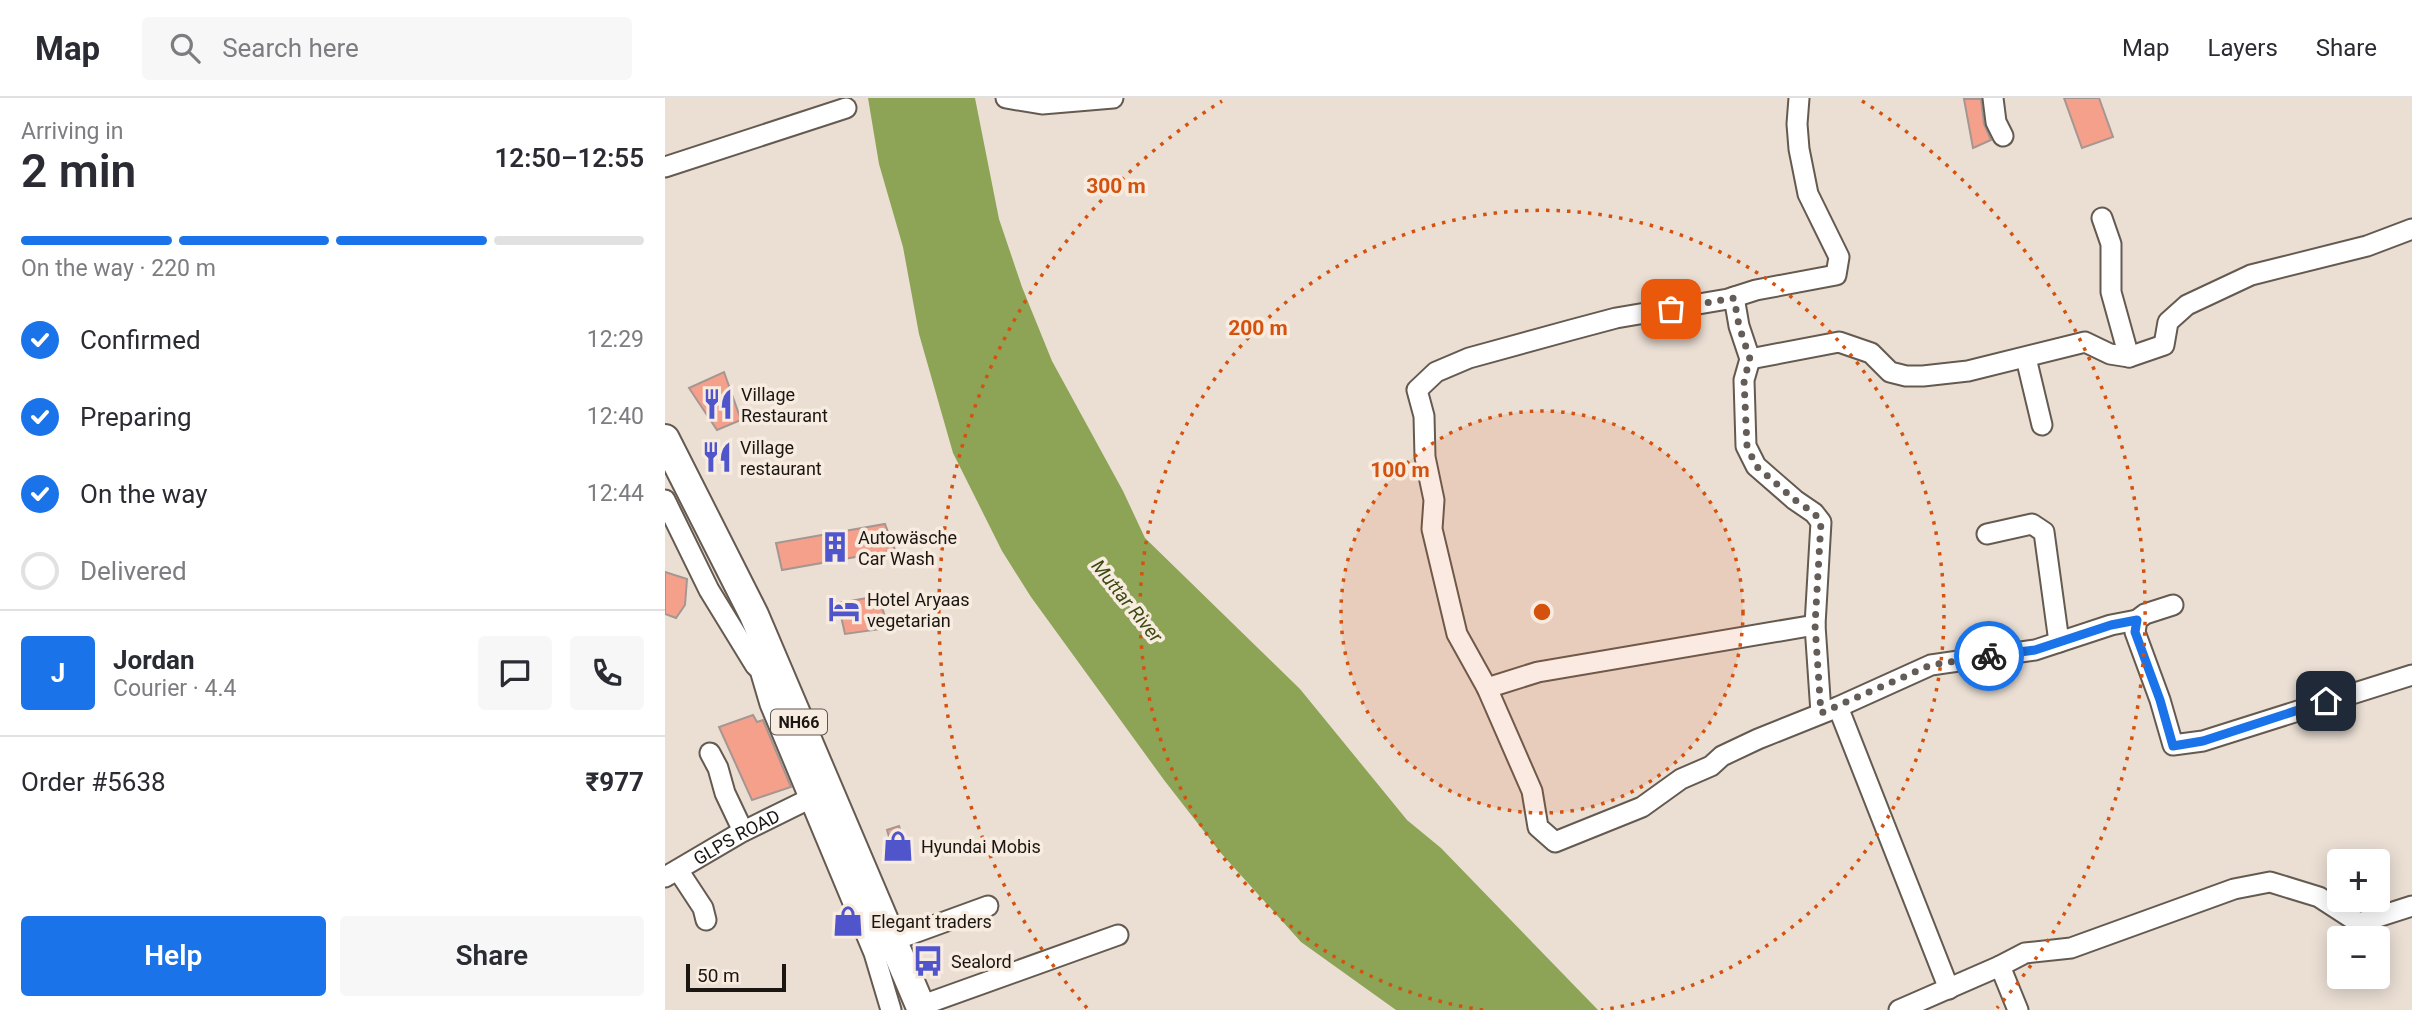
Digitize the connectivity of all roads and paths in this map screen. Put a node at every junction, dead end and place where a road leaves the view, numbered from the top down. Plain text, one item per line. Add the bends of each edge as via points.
1 (1006, 98) edge
2 (1113, 98) edge
3 (1799, 98) edge
4 (1993, 98) edge
5 (846, 108) dead end
6 (2003, 136) dead end
7 (665, 167) edge
8 (2102, 218) dead end
9 (2412, 229) edge
10 (1734, 298) junction
11 (2129, 357) junction
12 (2026, 358) junction
13 (1750, 359) junction
14 (2042, 425) dead end
15 (665, 439) edge
16 (665, 500) edge
17 (1987, 534) dead end
18 (2173, 605) dead end
19 (2137, 620) junction
20 (1815, 625) junction
21 (2059, 642) junction
22 (2412, 675) edge
23 (1487, 688) junction
24 (1829, 710) junction
25 (710, 753) dead end
26 (809, 799) junction
27 (743, 831) junction
28 (670, 871) edge
29 (988, 906) dead end
30 (2412, 906) edge
31 (706, 920) dead end
32 (1118, 935) dead end
33 (892, 941) junction
34 (2000, 966) junction
35 (1949, 989) junction
36 (921, 1008) edge
37 (891, 1010) edge
38 (1899, 1010) edge
39 (2018, 1010) edge

1 - 2 street via 1042,104
3 - 10 street via 1797,124 1808,194 1839,257 1836,275
4 - 6 street
5 - 7 street
8 - 11 street via 2111,244 2111,292
9 - 11 street via 2367,246 2251,275 2187,305 2168,322 2164,345
10 - 13 street
10 - 23 street via 1616,318 1469,358 1436,372 1417,390 1434,500 1432,528 1457,634
11 - 12 street via 2085,342
12 - 13 street via 1968,371 1906,376 1889,372 1871,353 1839,342
12 - 14 street
13 - 20 street via 1744,380 1747,446 1756,466 1821,522
15 - 33 highway, NH66 via 754,615
16 - 26 street via 709,590 760,670
17 - 21 street via 2032,524 2044,532
18 - 19 street
19 - 21 street
19 - 22 street via 2135,632 2173,746 2203,741
20 - 23 street via 1538,672
20 - 24 street
21 - 24 street via 2035,650 1931,665
23 - 24 street via 1532,791 1538,827 1555,842 1642,807 1722,756
24 - 35 street
25 - 27 street
26 - 27 street, GLPS ROAD
26 - 37 street via 874,953
27 - 28 street, GLPS ROAD
28 - 31 street via 703,908
29 - 33 street
30 - 34 street via 2359,923 2319,897 2270,881 2234,889 2071,948 2025,953
32 - 36 street
33 - 36 highway, NH66
34 - 35 street
34 - 39 street
35 - 38 street

